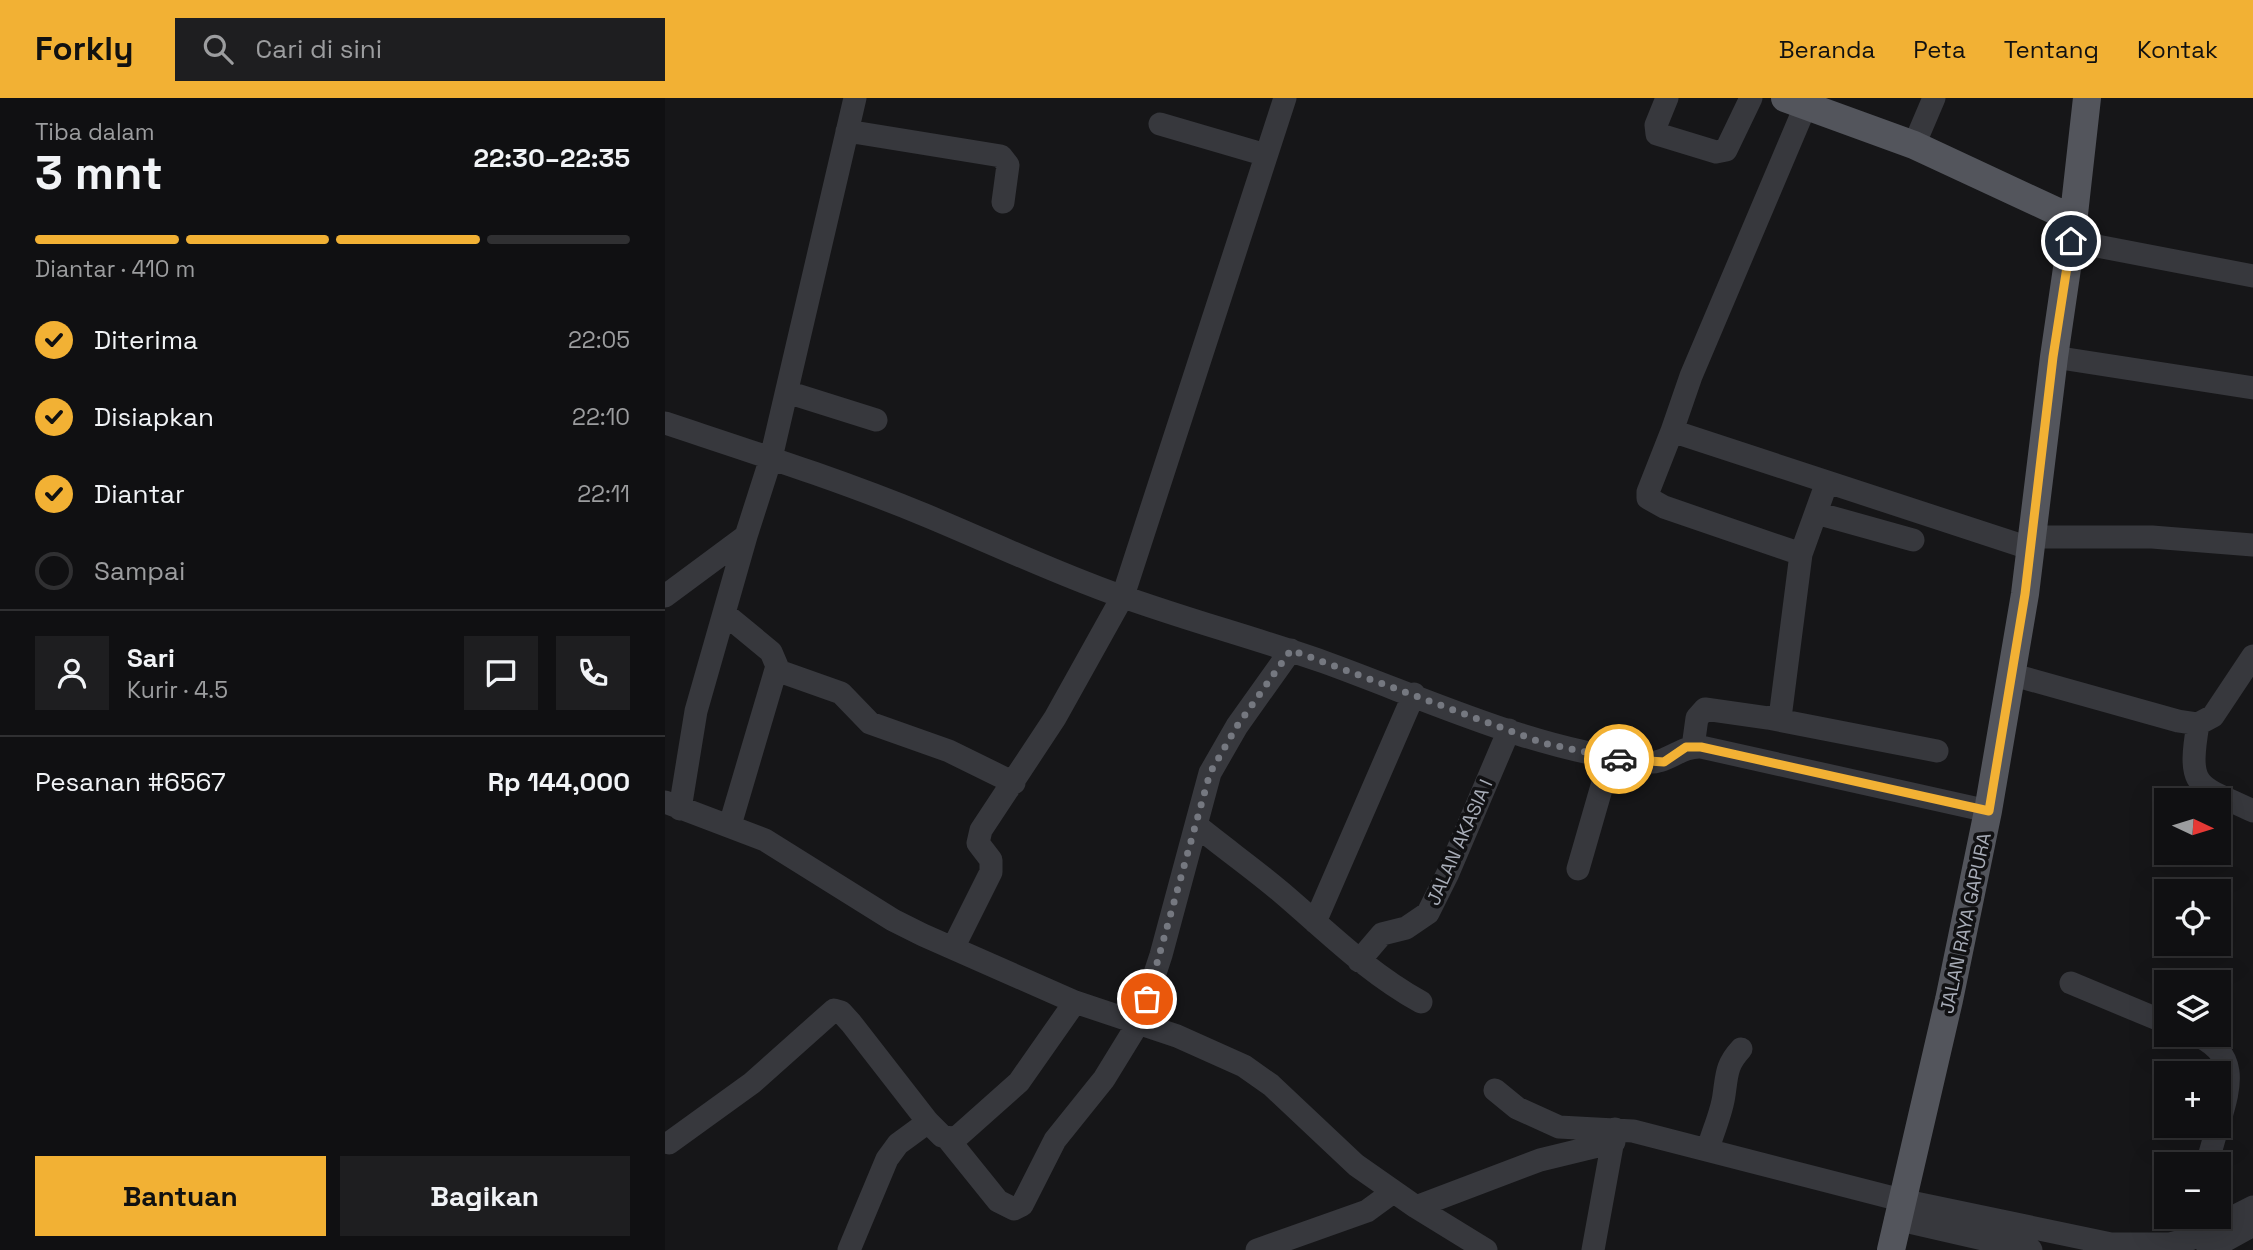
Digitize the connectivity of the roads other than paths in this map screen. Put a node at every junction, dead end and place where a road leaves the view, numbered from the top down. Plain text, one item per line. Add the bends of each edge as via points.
1 (855, 98) edge
2 (1285, 98) edge
3 (1667, 98) edge
4 (1751, 98) edge
5 (1934, 98) edge
6 (2087, 98) edge
7 (1795, 102) edge
8 (1160, 124) dead end
9 (847, 131) junction
10 (1914, 145) junction
11 (1266, 155) junction
12 (1003, 202) dead end
13 (2072, 230) junction
14 (2253, 276) edge
15 (2053, 357) junction
16 (2253, 388) edge
17 (787, 392) junction
18 (876, 420) dead end
19 (665, 423) edge
20 (1672, 431) junction
21 (771, 458) junction
22 (1827, 482) junction
23 (1816, 513) junction
24 (745, 536) junction
25 (1913, 540) dead end
26 (2030, 543) junction
27 (2253, 545) edge
28 (1801, 554) junction
29 (665, 596) edge
30 (1123, 596) junction
31 (725, 614) junction
32 (1291, 650) junction
33 (2253, 656) edge
34 (776, 670) junction
35 (2010, 674) junction
36 (1414, 694) junction
37 (1768, 718) junction
38 (2198, 724) junction
39 (1509, 730) junction
40 (1693, 747) junction
41 (1937, 751) dead end
42 (1610, 758) junction
43 (1014, 783) junction
44 (673, 806) edge
45 (1989, 811) junction
46 (2253, 811) edge
47 (730, 825) junction
48 (1196, 825) junction
49 (1578, 869) dead end
50 (1315, 922) junction
51 (953, 948) junction
52 (1359, 961) junction
53 (2071, 984) dead end
54 (1075, 1002) junction
55 (1421, 1002) dead end
56 (2154, 1018) edge
57 (1139, 1022) junction
58 (2215, 1047) edge
59 (1741, 1049) dead end
60 (2225, 1061) edge
61 (1495, 1090) dead end
62 (928, 1122) junction
63 (1614, 1135) junction
64 (949, 1139) junction
65 (669, 1143) dead end
66 (1708, 1149) junction
67 (1406, 1201) junction
68 (2253, 1206) edge
69 (1899, 1209) junction
70 (2253, 1226) edge
71 (2194, 1242) edge
72 (849, 1250) edge
73 (1258, 1250) edge
74 (1486, 1250) edge
75 (1593, 1250) edge
76 (1891, 1250) edge
77 (2031, 1250) edge

1 - 9 street
2 - 11 street
3 - 4 street via 1657,134 1716,152 1726,150
5 - 10 street
6 - 13 main road, JALAN RAYA GAPURA
7 - 10 main road
7 - 20 street
8 - 11 street
9 - 12 street via 1002,156 1008,165
9 - 17 street
10 - 13 main road
11 - 30 street
13 - 14 street
13 - 15 main road, JALAN RAYA GAPURA
15 - 16 street
15 - 26 main road, JALAN RAYA GAPURA
17 - 18 street
17 - 21 street
19 - 21 street
20 - 22 street
20 - 28 street via 1648,498 1664,508
21 - 24 street
21 - 30 street via 924,514
22 - 23 street
22 - 26 street
23 - 25 street
23 - 28 street
24 - 29 street
24 - 31 street
26 - 27 street via 2152,537
26 - 35 main road, JALAN RAYA GAPURA
28 - 37 street via 1781,710
30 - 32 street
30 - 43 street
31 - 34 street via 771,652
31 - 44 street
32 - 36 street
32 - 48 street via 1218,756
33 - 38 street via 2213,716
34 - 43 street via 841,693 870,723 949,751
34 - 47 street
35 - 38 street
35 - 45 main road, JALAN RAYA GAPURA
36 - 39 street
36 - 50 street
37 - 40 street via 1705,709 1697,718
37 - 41 street
38 - 46 street via 2194,774 2213,792
39 - 42 street
39 - 52 street, JALAN AKASIA I via 1428,913 1406,928 1382,934
40 - 42 street via 1664,762
40 - 45 street
42 - 49 street
43 - 51 street via 979,835 978,843 991,860 991,872
44 - 47 street
45 - 69 main road, JALAN RAYA GAPURA
47 - 51 street via 799,859 893,920
48 - 50 street
48 - 57 street
50 - 52 street
51 - 54 street
52 - 55 street
53 - 56 street
54 - 57 street
54 - 64 street via 1019,1082 961,1135
57 - 64 street via 1104,1079 1055,1140 1022,1205 1014,1209 998,1201
57 - 67 street via 1244,1066 1271,1085 1356,1165
58 - 60 street
59 - 66 street via 1723,1084
61 - 63 street via 1547,1124
62 - 64 street
62 - 65 street via 851,1023 834,1010 752,1083
62 - 72 street via 898,1144 887,1159
63 - 66 street
63 - 67 street
63 - 75 street
66 - 69 street
67 - 73 street via 1367,1210
67 - 74 street
68 - 71 street
69 - 71 street via 2111,1244
69 - 76 main road, JALAN RAYA GAPURA
69 - 77 street
70 - 71 street

